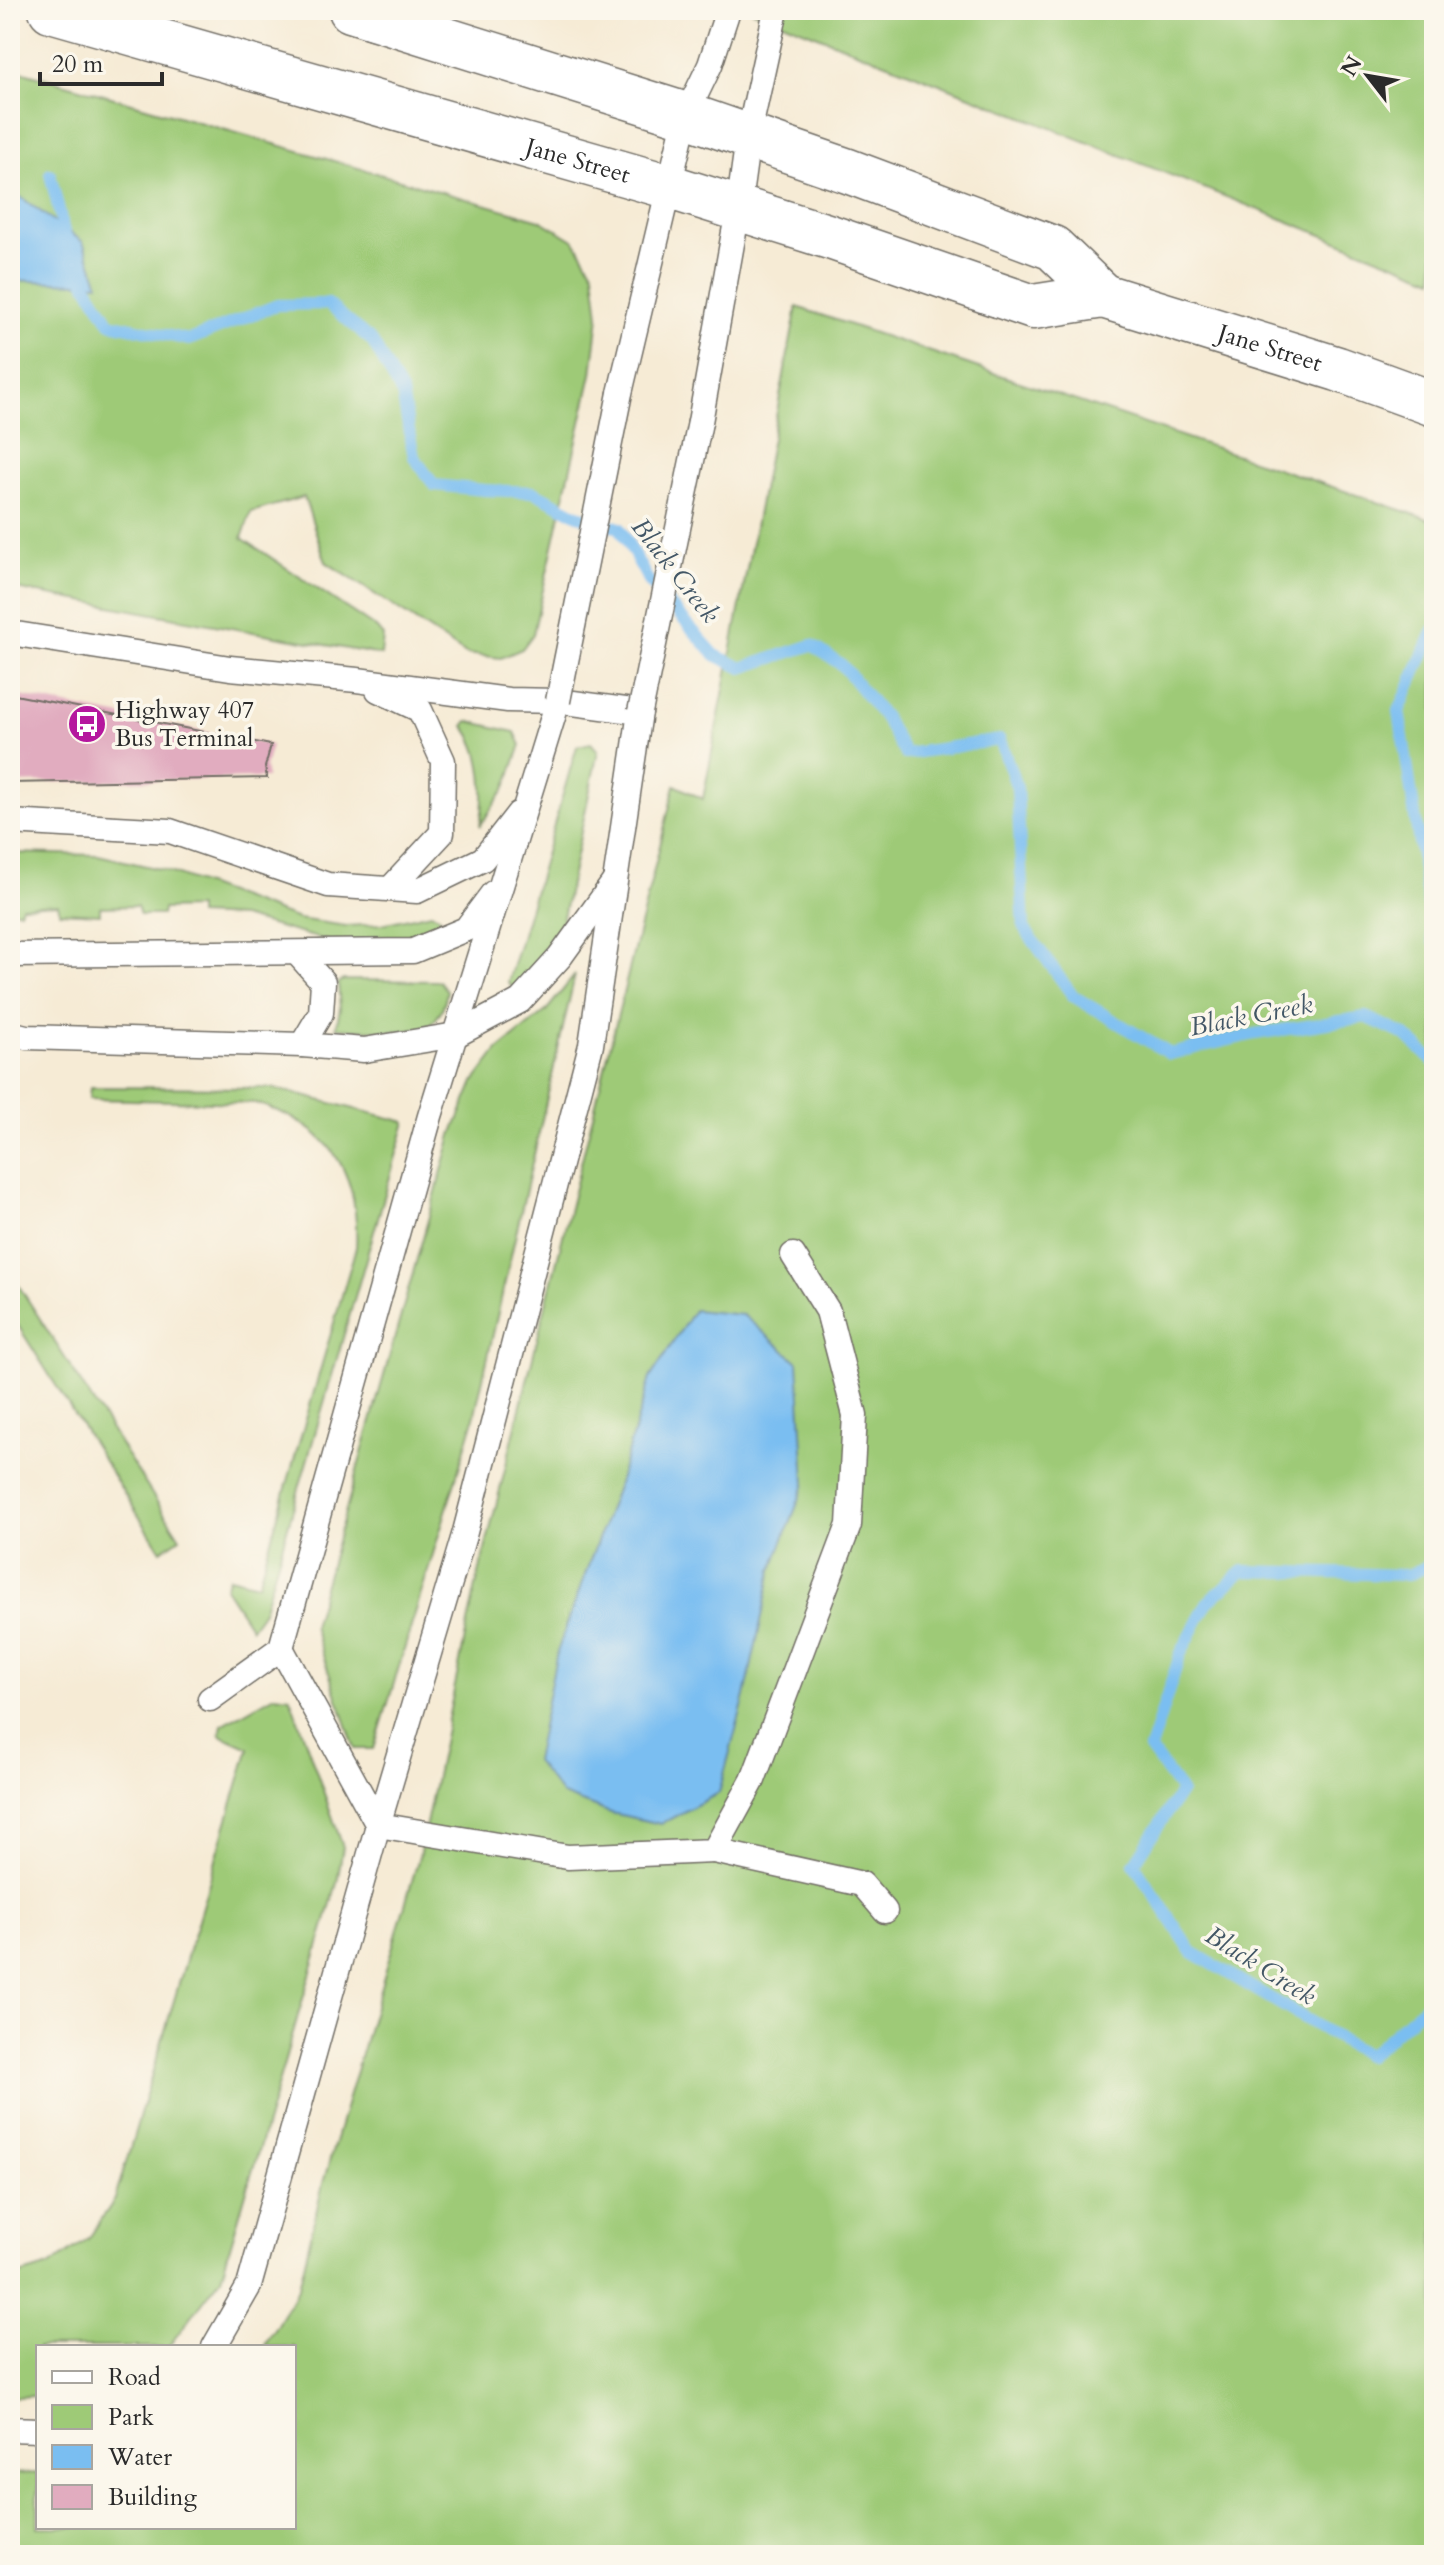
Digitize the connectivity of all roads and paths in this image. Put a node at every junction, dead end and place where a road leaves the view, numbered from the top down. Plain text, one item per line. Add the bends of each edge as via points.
1 (51, 10) edge
2 (728, 10) edge
3 (776, 10) edge
4 (360, 12) edge
5 (686, 115) junction
6 (748, 138) junction
7 (667, 186) junction
8 (738, 210) junction
9 (1103, 296) junction
10 (1434, 404) edge
11 (10, 633) edge
12 (357, 680) junction
13 (558, 701) junction
14 (640, 712) junction
15 (527, 803) junction
16 (10, 822) edge
17 (617, 877) junction
18 (504, 878) junction
19 (391, 888) junction
20 (297, 953) junction
21 (10, 955) edge
22 (10, 1033) edge
23 (456, 1035) junction
24 (302, 1045) junction
25 (793, 1255) dead end
26 (281, 1648) junction
27 (210, 1699) dead end
28 (378, 1825) junction
29 (714, 1851) junction
30 (885, 1911) dead end
31 (215, 2345) edge
32 (10, 2429) edge
33 (36, 2430) edge

1 - 7 main road, Jane Street
2 - 5 lane
3 - 6 lane
4 - 5 main road, Jane Street
5 - 6 main road, Jane Street
5 - 7 lane
6 - 8 lane
6 - 9 main road, Jane Street via 1053,248
7 - 8 main road, Jane Street
7 - 13 lane, bridge
8 - 9 main road, Jane Street via 1033,307
8 - 14 lane, bridge
9 - 10 main road, Jane Street
11 - 12 lane via 230,668
12 - 13 lane via 508,700
12 - 19 lane via 420,710 443,761 442,833
13 - 14 lane
13 - 15 lane
14 - 17 lane
15 - 18 lane
15 - 19 lane via 483,859 417,891
16 - 19 lane via 170,831 328,885
17 - 23 lane via 560,957 520,1001
17 - 28 lane via 591,1045 465,1532
18 - 20 lane via 466,929 413,951
18 - 23 lane
20 - 21 lane
20 - 24 lane via 323,982 321,1013
22 - 24 lane
23 - 24 lane via 364,1050
23 - 26 lane
25 - 29 lane via 828,1311 855,1415 849,1525 753,1780
26 - 27 lane
26 - 28 lane
28 - 29 lane via 568,1857
28 - 31 lane via 249,2286
29 - 30 lane via 862,1884
32 - 33 lane

